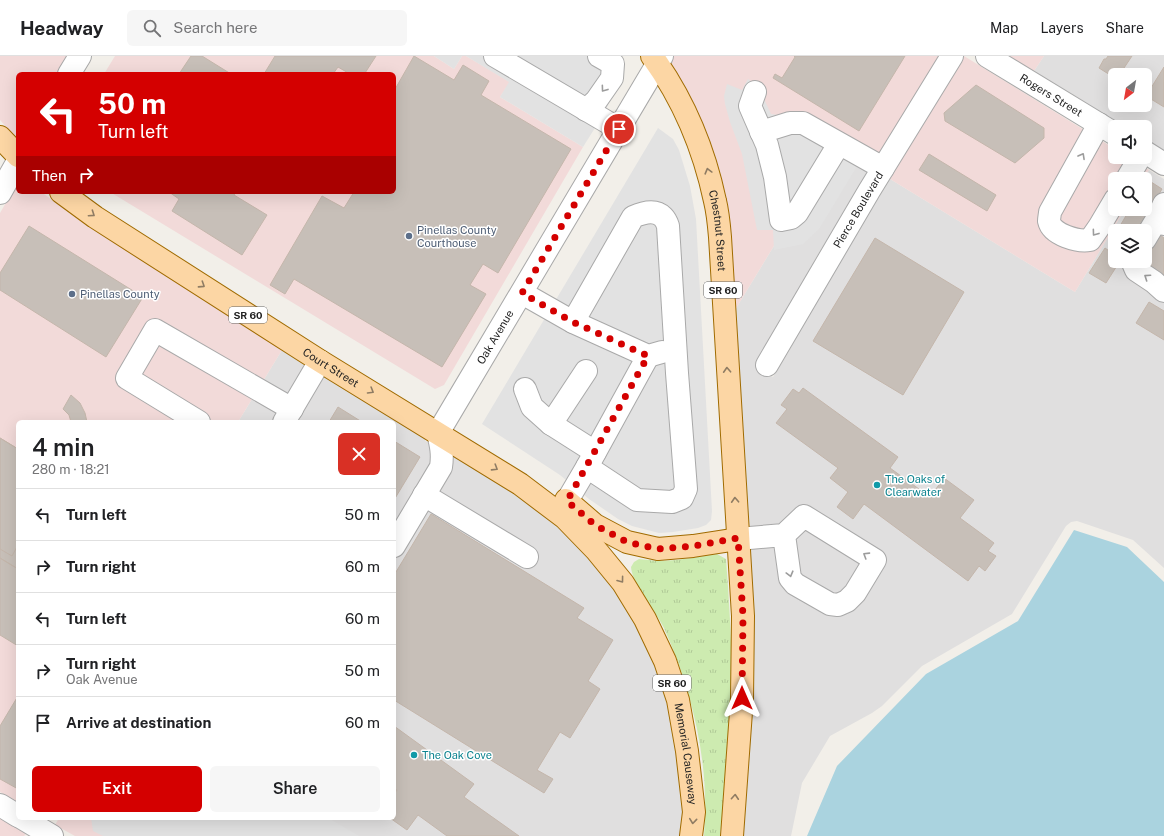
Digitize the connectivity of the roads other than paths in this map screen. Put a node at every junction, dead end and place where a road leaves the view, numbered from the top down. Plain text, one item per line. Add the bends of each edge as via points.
1 (80, 56) edge
2 (495, 56) edge
3 (952, 56) edge
4 (987, 56) edge
5 (657, 59) edge
6 (606, 60) edge
7 (70, 72) edge
8 (755, 92) dead end
9 (586, 110) junction
10 (619, 129) junction
11 (1107, 129) edge
12 (761, 132) junction
13 (0, 137) edge
14 (839, 144) junction
15 (16, 154) edge
16 (1152, 156) edge
17 (1164, 164) edge
18 (16, 165) edge
19 (883, 168) junction
20 (0, 193) edge
21 (64, 194) edge
22 (1108, 212) edge
23 (1162, 215) edge
24 (1152, 229) edge
25 (1135, 268) edge
26 (1164, 291) edge
27 (522, 293) junction
28 (573, 322) junction
29 (675, 349) junction
30 (648, 356) junction
31 (320, 361) junction
32 (767, 365) dead end
33 (586, 371) dead end
34 (525, 389) dead end
35 (288, 415) edge
36 (197, 420) edge
37 (551, 424) junction
38 (438, 433) junction
39 (591, 459) junction
40 (424, 495) junction
41 (567, 501) junction
42 (784, 535) dead end
43 (738, 538) junction
44 (396, 543) edge
45 (596, 550) joint
46 (526, 557) dead end
47 (0, 805) edge
48 (16, 815) edge
49 (26, 820) edge
50 (44, 830) edge
51 (691, 836) edge
52 (732, 836) edge

1 - 7 street
2 - 9 street
3 - 19 street, Pierce Boulevard
4 - 11 street, Rogers Street
5 - 10 street, Oak Avenue
43 -> 5 main road, Chestnut Street / SR 60 via 716,202 696,135
6 -> 9 street via 612,78 596,101
8 - 12 street via 750,106
9 - 10 street
10 - 27 street, Oak Avenue
22 -> 11 street via 1090,240 1081,241 1066,237 1053,229 1049,220 1050,212
12 - 14 street via 790,123 803,123
12 - 14 street via 775,177 781,220 797,213
13 - 15 main road
14 - 19 street
16 - 17 street
18 - 20 street
19 - 32 street, Pierce Boulevard
21 -> 31 main road, Court Street / SR 60
23 - 24 street
26 -> 25 street
27 - 28 street
27 - 38 street, Oak Avenue
28 - 29 street via 633,217 644,212 655,213 663,217 668,226
28 - 30 street
29 - 30 street
29 - 39 street via 686,489 682,498 672,502 637,500
30 - 39 street
31 - 35 street
31 -> 38 main road, Court Street / SR 60
33 - 37 street
34 - 37 street via 532,407
35 - 36 street via 155,330 127,378
37 - 39 street
38 - 40 street via 443,456 441,467
38 - 41 main road via 483,444 528,472
38 -> 45 main road, Court Street / SR 60 via 520,484 553,508
39 - 41 street
40 - 44 street
40 - 46 street
41 - 43 main road via 595,525 627,542 658,549
42 - 43 street
52 -> 43 main road, SR 60 via 742,698 743,616
45 -> 51 main road, Memorial Causeway / SR 60 via 624,583 645,619 678,700 694,812
47 - 48 street
49 - 50 street

